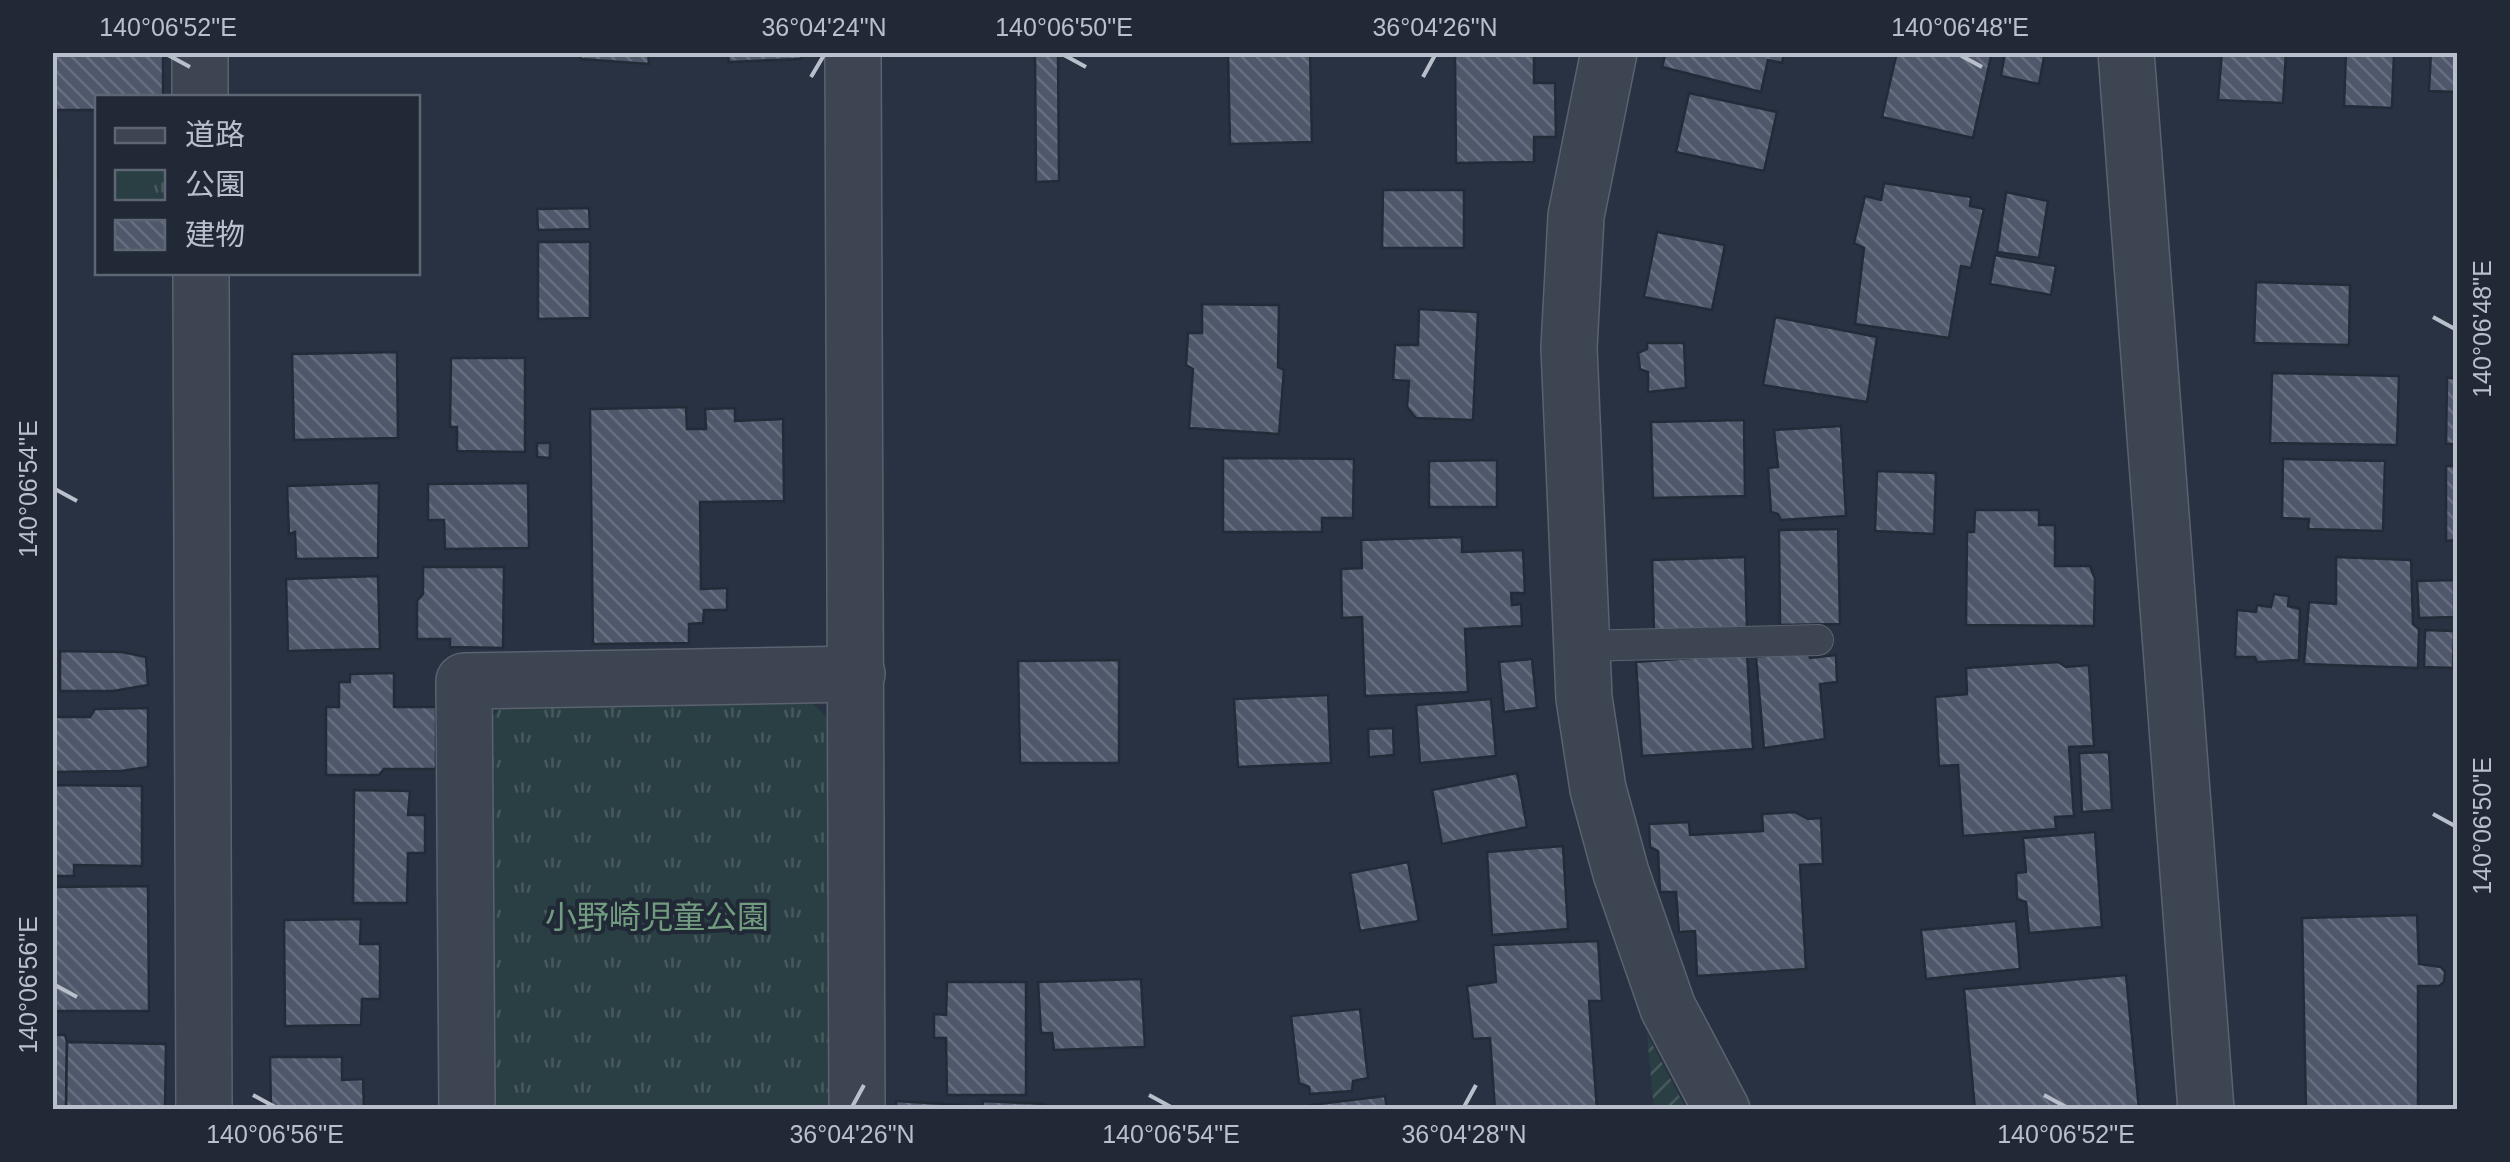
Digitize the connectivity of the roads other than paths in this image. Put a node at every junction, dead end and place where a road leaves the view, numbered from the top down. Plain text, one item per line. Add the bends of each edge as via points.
1 (200, 52) edge
2 (853, 52) edge
3 (1608, 52) edge
4 (2126, 52) edge
5 (200, 95) edge
6 (201, 275) edge
7 (1818, 640) dead end
8 (1582, 646) junction
9 (857, 674) junction
10 (204, 1110) edge
11 (466, 1110) edge
12 (857, 1110) edge
13 (1722, 1110) edge
14 (2206, 1110) edge

1 - 5 street
2 - 9 street
3 - 8 street via 1576,216 1569,348
4 - 14 street
6 - 10 street
7 - 8 lane
8 - 13 street via 1598,789 1621,873 1668,1008
9 - 11 street via 464,681
9 - 12 street

